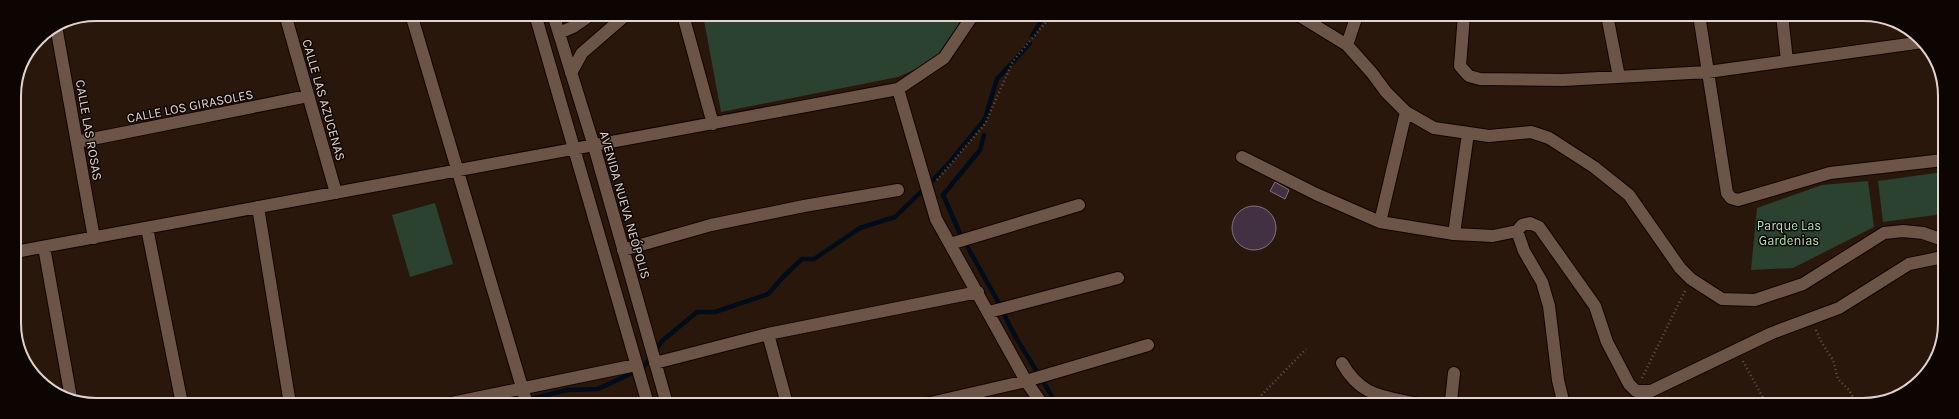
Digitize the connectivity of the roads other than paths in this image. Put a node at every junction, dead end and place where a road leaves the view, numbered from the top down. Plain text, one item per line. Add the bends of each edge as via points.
1 (287, 21) edge
2 (412, 21) edge
3 (537, 21) edge
4 (555, 21) edge
5 (582, 21) edge
6 (619, 21) edge
7 (685, 21) edge
8 (969, 21) edge
9 (1308, 21) edge
10 (1356, 21) edge
11 (1464, 21) edge
12 (1608, 21) edge
13 (1700, 21) edge
14 (1783, 21) edge
15 (57, 32) edge
16 (559, 33) junction
17 (1916, 43) edge
18 (1347, 45) junction
19 (1787, 61) junction
20 (1708, 72) junction
21 (571, 73) junction
22 (1619, 77) junction
23 (898, 89) junction
24 (308, 96) junction
25 (1406, 112) junction
26 (713, 124) junction
27 (1468, 133) junction
28 (77, 142) junction
29 (594, 146) junction
30 (575, 149) junction
31 (1242, 157) dead end
32 (1938, 161) edge
33 (457, 171) junction
34 (898, 190) dead end
35 (336, 193) junction
36 (1080, 205) dead end
37 (258, 207) junction
38 (1380, 222) junction
39 (147, 228) junction
40 (1517, 231) junction
41 (1454, 234) junction
42 (94, 238) junction
43 (1938, 238) edge
44 (950, 244) junction
45 (44, 247) junction
46 (623, 250) junction
47 (21, 251) edge
48 (1938, 259) edge
49 (1118, 278) dead end
50 (978, 292) junction
51 (989, 312) junction
52 (768, 334) junction
53 (1148, 345) dead end
54 (654, 363) junction
55 (1342, 363) dead end
56 (636, 365) junction
57 (1454, 373) dead end
58 (1026, 381) junction
59 (523, 390) junction
60 (70, 393) edge
61 (181, 398) edge
62 (289, 398) edge
63 (480, 398) edge
64 (525, 398) edge
65 (646, 398) edge
66 (665, 398) edge
67 (785, 398) edge
68 (952, 398) edge
69 (1038, 398) edge
70 (1392, 398) edge
71 (1451, 398) edge
72 (1562, 398) edge

1 - 24 street, CALLE LAS AZUCENAS
2 - 33 street
3 - 30 street
4 - 16 street, AVENIDA NUEVA NEÓPOLIS
5 - 16 street
6 - 21 street via 582,53
7 - 26 street
8 - 23 street via 944,58
9 - 18 street
10 - 18 street
11 - 22 street via 1460,66 1469,76 1487,79 1563,80
12 - 22 street
13 - 20 street
14 - 19 street
15 - 28 street, CALLE LAS ROSAS
16 - 21 street, AVENIDA NUEVA NEÓPOLIS
17 - 19 street
18 - 25 street
19 - 20 street
20 - 22 street
20 - 32 street via 1727,193 1732,198 1738,200 1830,173
21 - 29 street, AVENIDA NUEVA NEÓPOLIS
23 - 26 street
23 - 44 street via 936,219
24 - 28 street, CALLE LOS GIRASOLES
24 - 35 street, CALLE LAS AZUCENAS
25 - 27 street via 1434,128
25 - 38 street
26 - 29 street
27 - 41 street
27 - 43 street via 1489,136 1531,132 1549,138 1594,167 1629,195 1680,268 1691,279 1722,299 1755,300 1803,284 1884,233 1923,232
28 - 42 street, CALLE LAS ROSAS
29 - 30 street
29 - 46 street, AVENIDA NUEVA NEÓPOLIS
30 - 33 street
30 - 56 street
31 - 38 street
33 - 35 street
33 - 59 street
34 - 46 street via 711,225
35 - 37 street
36 - 44 street
37 - 39 street
37 - 62 street
38 - 41 street
39 - 42 street
39 - 61 street
40 - 41 street via 1493,236
40 - 48 street via 1522,225 1530,223 1539,227 1595,306 1607,342 1629,384 1636,391 1651,391 1737,350 1839,308 1909,264
40 - 72 street via 1524,251 1542,282 1549,306
42 - 45 street
44 - 50 street
45 - 47 street
45 - 60 street
46 - 54 street, AVENIDA NUEVA NEÓPOLIS
49 - 51 street
50 - 51 street
50 - 52 street
51 - 58 street
52 - 54 street
52 - 67 street
53 - 58 street
54 - 66 street, AVENIDA NUEVA NEÓPOLIS
55 - 70 street via 1350,378 1370,393
56 - 59 street
56 - 65 street
57 - 71 street
58 - 68 street
58 - 69 street
59 - 63 street
59 - 64 street

